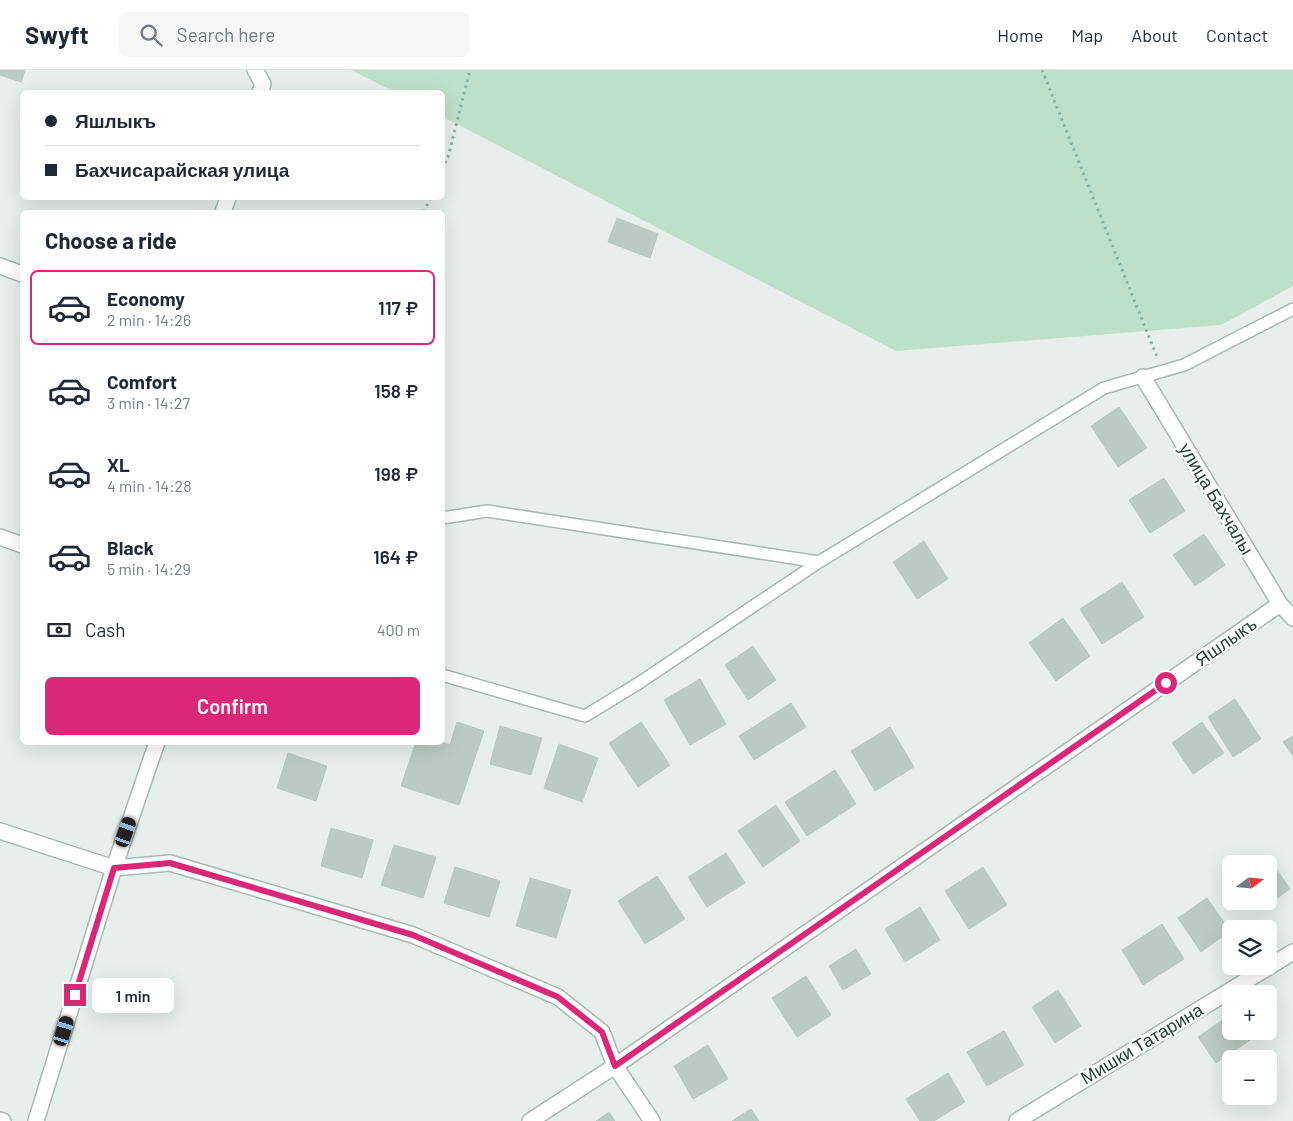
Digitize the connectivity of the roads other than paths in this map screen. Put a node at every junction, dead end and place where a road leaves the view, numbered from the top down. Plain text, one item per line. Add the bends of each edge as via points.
1 (254, 70) edge
2 (261, 90) edge
3 (0, 266) edge
4 (20, 273) edge
5 (1293, 309) edge
6 (1143, 377) junction
7 (445, 518) edge
8 (0, 537) edge
9 (20, 544) edge
10 (819, 562) junction
11 (1280, 604) junction
12 (1293, 618) edge
13 (445, 676) edge
14 (156, 745) edge
15 (0, 831) edge
16 (114, 868) junction
17 (1293, 952) edge
18 (615, 1066) junction
19 (36, 1121) edge
20 (530, 1121) edge
21 (652, 1121) edge
22 (1017, 1121) edge

1 - 2 street via 263,84
3 - 4 street
5 - 6 lane via 1184,365
6 - 10 lane via 1104,388
6 - 11 street, улица Бахчалы
7 - 10 lane via 486,511
8 - 9 street
10 - 13 lane via 585,716
11 - 12 street, улица Бахчалы
11 - 18 street, Яшлыкъ
14 - 16 street
15 - 16 street
16 - 18 street via 170,863 413,935 558,997 602,1032
16 - 19 street
17 - 22 street, Мишки Татарина
18 - 20 street, Яшлыкъ
18 - 21 street

